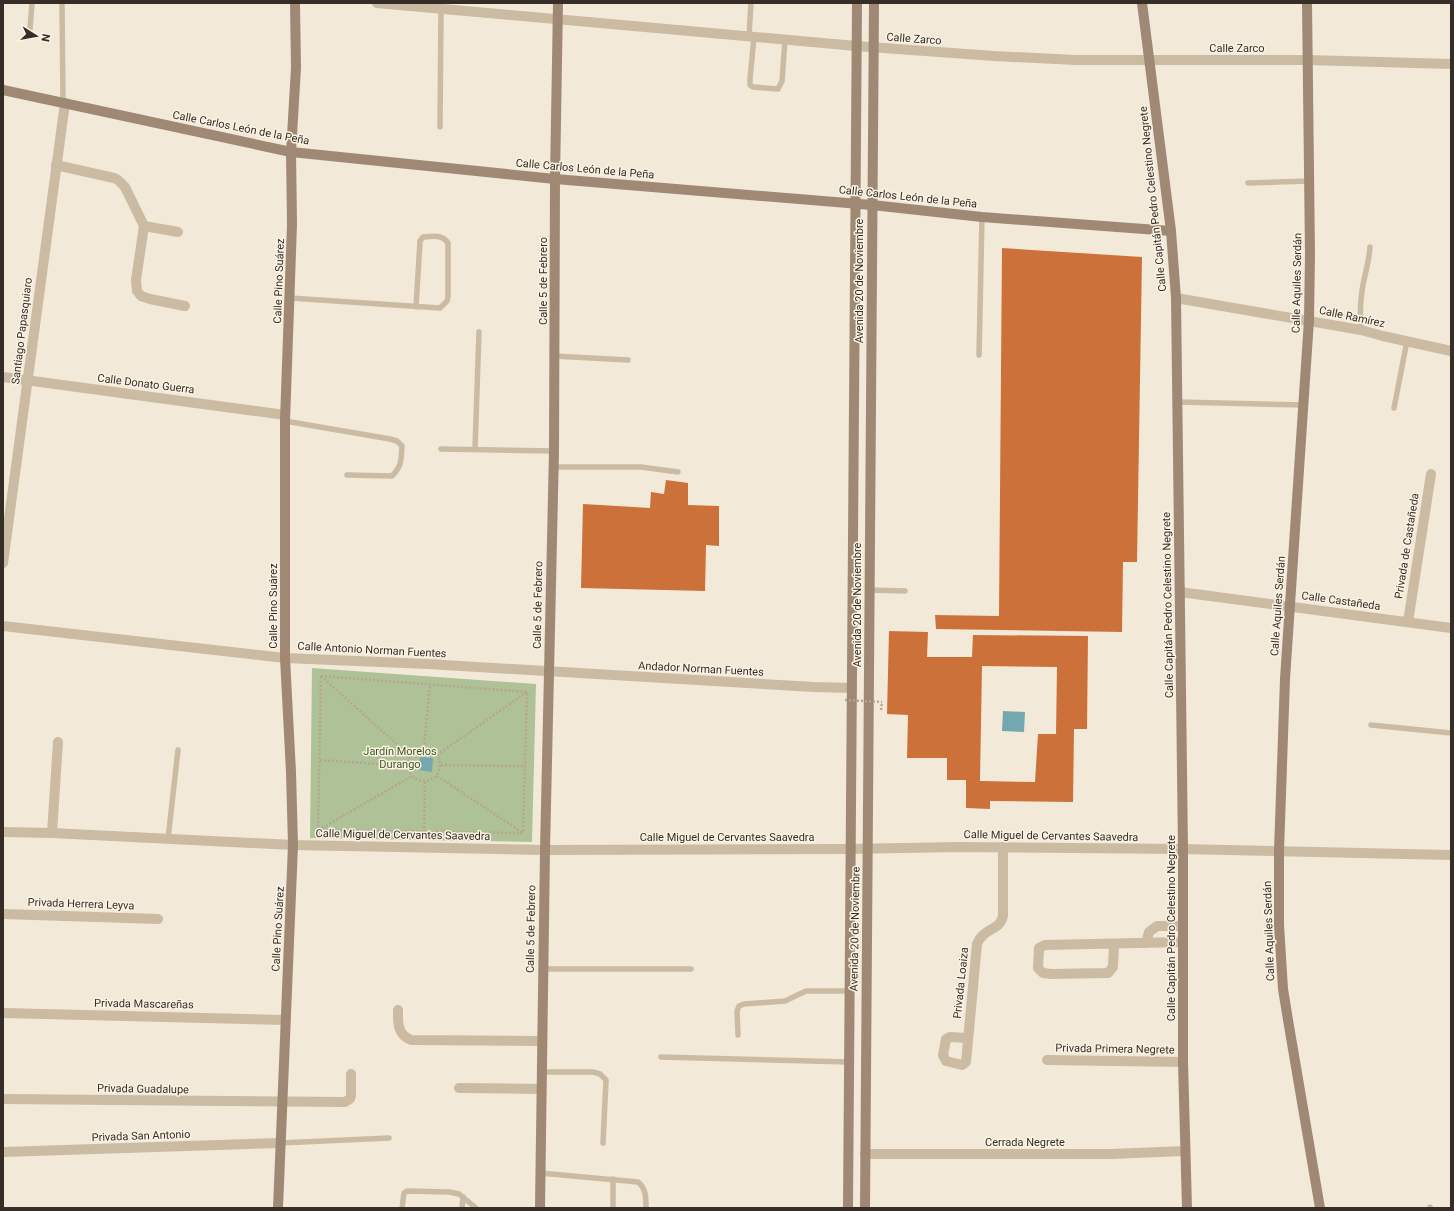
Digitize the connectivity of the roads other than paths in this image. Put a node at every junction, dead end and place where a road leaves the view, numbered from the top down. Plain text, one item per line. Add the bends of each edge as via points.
1 (32, 3) edge
2 (62, 3) edge
3 (294, 3) edge
4 (377, 3) edge
5 (558, 3) edge
6 (752, 3) edge
7 (857, 3) edge
8 (874, 3) edge
9 (1142, 3) edge
10 (1307, 3) edge
11 (441, 8) junction
12 (558, 19) junction
13 (30, 29) dead end
14 (751, 37) junction
15 (785, 40) junction
16 (856, 46) junction
17 (873, 48) junction
18 (1308, 60) junction
19 (1149, 61) junction
20 (1451, 64) edge
21 (3, 90) edge
22 (64, 102) junction
23 (440, 127) dead end
24 (291, 152) junction
25 (56, 165) junction
26 (555, 179) junction
27 (1309, 181) junction
28 (1248, 183) dead end
29 (855, 204) junction
30 (872, 205) junction
31 (982, 217) junction
32 (144, 226) junction
33 (1171, 231) junction
34 (178, 232) dead end
35 (1370, 247) dead end
36 (290, 298) junction
37 (1176, 298) junction
38 (185, 306) dead end
39 (416, 307) junction
40 (1309, 320) junction
41 (1361, 330) junction
42 (478, 332) dead end
43 (1407, 341) junction
44 (1451, 351) edge
45 (979, 355) dead end
46 (554, 356) junction
47 (628, 360) dead end
48 (3, 377) edge
49 (28, 381) junction
50 (1178, 402) junction
51 (1304, 405) junction
52 (1394, 408) dead end
53 (285, 418) junction
54 (441, 449) dead end
55 (475, 449) junction
56 (554, 450) junction
57 (553, 467) junction
58 (678, 472) dead end
59 (1431, 474) dead end
60 (347, 475) dead end
61 (3, 563) edge
62 (869, 590) junction
63 (906, 591) dead end
64 (1180, 592) junction
65 (1289, 607) junction
66 (1408, 622) junction
67 (3, 626) edge
68 (1451, 628) edge
69 (285, 658) junction
70 (549, 672) junction
71 (852, 688) junction
72 (1371, 724) dead end
73 (1451, 733) edge
74 (58, 742) dead end
75 (178, 750) dead end
76 (3, 832) edge
77 (52, 833) junction
78 (168, 839) junction
79 (293, 845) junction
80 (1004, 847) junction
81 (868, 848) junction
82 (850, 849) junction
83 (1183, 849) junction
84 (545, 850) junction
85 (1279, 851) junction
86 (1451, 855) edge
87 (3, 914) edge
88 (158, 919) dead end
89 (1182, 926) junction
90 (1183, 942) junction
91 (1146, 943) junction
92 (1114, 944) junction
93 (542, 969) junction
94 (691, 969) dead end
95 (849, 991) junction
96 (398, 1010) dead end
97 (3, 1013) edge
98 (285, 1020) junction
99 (738, 1036) dead end
100 (967, 1038) dead end
101 (542, 1041) junction
102 (661, 1057) dead end
103 (1047, 1060) dead end
104 (849, 1062) junction
105 (1183, 1062) junction
106 (541, 1072) junction
107 (351, 1074) dead end
108 (459, 1088) dead end
109 (541, 1089) junction
110 (3, 1099) edge
111 (282, 1102) junction
112 (389, 1138) dead end
113 (280, 1143) junction
114 (603, 1143) dead end
115 (1186, 1151) junction
116 (3, 1152) edge
117 (865, 1154) junction
118 (540, 1173) junction
119 (613, 1179) junction
120 (463, 1197) junction
121 (278, 1208) edge
122 (402, 1208) edge
123 (462, 1208) edge
124 (476, 1208) edge
125 (540, 1208) edge
126 (613, 1208) edge
127 (646, 1208) edge
128 (848, 1208) edge
129 (865, 1208) edge
130 (1187, 1208) edge
131 (1320, 1208) edge

1 - 13 lane
2 - 22 lane
3 - 24 street, Calle Pino Suárez via 296,68
4 - 11 street, Calle Zarco
5 - 12 street, Calle 5 de Febrero
6 - 14 lane
7 - 16 street, Avenida 20 de Noviembre
8 - 17 street, Avenida 20 de Noviembre
9 - 19 street, Calle Capitán Pedro Celestino Negrete
10 - 18 street, Calle Aquiles Serdán
11 - 12 street, Calle Zarco
11 - 23 lane
12 - 14 street, Calle Zarco
12 - 26 street, Calle 5 de Febrero
14 - 15 street, Calle Zarco
14 - 15 lane via 750,85 753,87 778,89 782,81
15 - 16 street, Calle Zarco
16 - 17 street, Calle Zarco
16 - 29 street, Avenida 20 de Noviembre
17 - 19 street, Calle Zarco via 1076,60
17 - 30 street, Avenida 20 de Noviembre
18 - 19 street, Calle Zarco
18 - 20 street, Calle Zarco
18 - 27 street, Calle Aquiles Serdán
19 - 33 street, Calle Capitán Pedro Celestino Negrete
21 - 22 street, Calle Carlos León de la Peña
22 - 24 street, Calle Carlos León de la Peña
22 - 25 street, Santiago Papasquiaro
24 - 26 street, Calle Carlos León de la Peña
24 - 36 street, Calle Pino Suárez
25 - 32 street via 118,180 128,191
25 - 49 street, Santiago Papasquiaro
26 - 29 street, Calle Carlos León de la Peña
26 - 46 street, Calle 5 de Febrero
27 - 28 lane
27 - 40 street, Calle Aquiles Serdán
29 - 30 street, Calle Carlos León de la Peña
29 - 71 street, Avenida 20 de Noviembre
30 - 31 street, Calle Carlos León de la Peña
30 - 62 street, Avenida 20 de Noviembre
31 - 33 street, Calle Carlos León de la Peña
31 - 45 lane
32 - 34 street
32 - 38 street via 136,280 137,291 141,296 150,299
33 - 37 street, Calle Capitán Pedro Celestino Negrete
35 - 41 lane via 1361,296
36 - 39 lane
36 - 53 street, Calle Pino Suárez
37 - 40 street, Calle Ramírez
37 - 50 street, Calle Capitán Pedro Celestino Negrete
39 - 39 lane via 420,241 423,237 440,236 448,243 447,302 440,308
40 - 41 street, Calle Ramírez
40 - 51 street, Calle Aquiles Serdán
41 - 43 street, Calle Ramírez
42 - 55 lane
43 - 44 street, Calle Ramírez
43 - 52 lane
46 - 47 lane
46 - 56 street, Calle 5 de Febrero
48 - 49 street, Calle Donato Guerra
49 - 53 street, Calle Donato Guerra
49 - 61 street, Santiago Papasquiaro
50 - 51 lane
50 - 64 street, Calle Capitán Pedro Celestino Negrete
51 - 65 street, Calle Aquiles Serdán
53 - 60 lane via 390,439 402,446 401,464 392,476
53 - 69 street, Calle Pino Suárez
54 - 55 lane
55 - 56 lane
56 - 57 street, Calle 5 de Febrero
57 - 58 lane via 641,467
57 - 70 street, Calle 5 de Febrero
59 - 66 street, Privada de Castañeda
62 - 63 lane
62 - 81 street, Avenida 20 de Noviembre
64 - 65 street, Calle Castañeda
64 - 83 street, Calle Capitán Pedro Celestino Negrete
65 - 66 street, Calle Castañeda
65 - 85 street, Calle Aquiles Serdán
66 - 68 street, Calle Castañeda
67 - 69 street, Calle Antonio Norman Fuentes
69 - 70 street, Calle Antonio Norman Fuentes
69 - 79 street, Calle Pino Suárez
70 - 71 street, Andador Norman Fuentes
70 - 84 street, Calle 5 de Febrero
71 - 82 street, Avenida 20 de Noviembre
72 - 73 lane
74 - 77 street
75 - 78 lane
76 - 77 street, Calle Miguel de Cervantes Saavedra
77 - 78 street, Calle Miguel de Cervantes Saavedra
78 - 79 street, Calle Miguel de Cervantes Saavedra
79 - 84 street, Calle Miguel de Cervantes Saavedra
79 - 98 street, Calle Pino Suárez
80 - 81 street, Calle Miguel de Cervantes Saavedra
80 - 83 street, Calle Miguel de Cervantes Saavedra
80 - 100 street, Privada Loaiza via 1002,922 983,934 977,944
81 - 82 street, Calle Miguel de Cervantes Saavedra
81 - 117 street, Avenida 20 de Noviembre
82 - 84 street, Calle Miguel de Cervantes Saavedra
82 - 95 street, Avenida 20 de Noviembre
83 - 85 street, Calle Miguel de Cervantes Saavedra
83 - 89 street, Calle Capitán Pedro Celestino Negrete
84 - 93 street, Calle 5 de Febrero
85 - 86 street, Calle Miguel de Cervantes Saavedra
85 - 131 street, Calle Aquiles Serdán via 1279,925 1283,989
87 - 88 street, Privada Herrera Leyva
89 - 90 street, Calle Capitán Pedro Celestino Negrete
89 - 91 street via 1157,926 1149,932
90 - 91 street
90 - 105 street, Calle Capitán Pedro Celestino Negrete
91 - 92 street
92 - 92 street via 1045,945 1038,951 1038,968 1043,973 1050,974 1108,973 1113,967
93 - 94 lane
93 - 101 street, Calle 5 de Febrero
95 - 99 lane via 806,991 785,1001 739,1006
95 - 104 street, Avenida 20 de Noviembre
96 - 101 street via 399,1028 402,1034 411,1040
97 - 98 street, Privada Mascareñas
98 - 111 street, Calle Pino Suárez
101 - 106 street, Calle 5 de Febrero
102 - 104 lane
103 - 105 street, Privada Primera Negrete
104 - 128 street, Avenida 20 de Noviembre
105 - 115 street, Calle Capitán Pedro Celestino Negrete
106 - 109 street, Calle 5 de Febrero
106 - 114 lane via 593,1072 606,1080
107 - 111 street, Privada Guadalupe via 351,1096 348,1101
108 - 109 street
109 - 118 street, Calle 5 de Febrero
110 - 111 street, Privada Guadalupe
111 - 113 street, Calle Pino Suárez
112 - 113 lane
113 - 116 street, Privada San Antonio
113 - 121 street, Calle Pino Suárez
115 - 117 street, Cerrada Negrete via 1102,1154
115 - 130 street, Calle Capitán Pedro Celestino Negrete
117 - 129 street, Avenida 20 de Noviembre
118 - 119 lane
118 - 125 street, Calle 5 de Febrero
119 - 126 lane
119 - 127 lane via 633,1180 642,1185
120 - 122 lane via 449,1192 407,1191 404,1193
120 - 123 lane
120 - 124 lane

